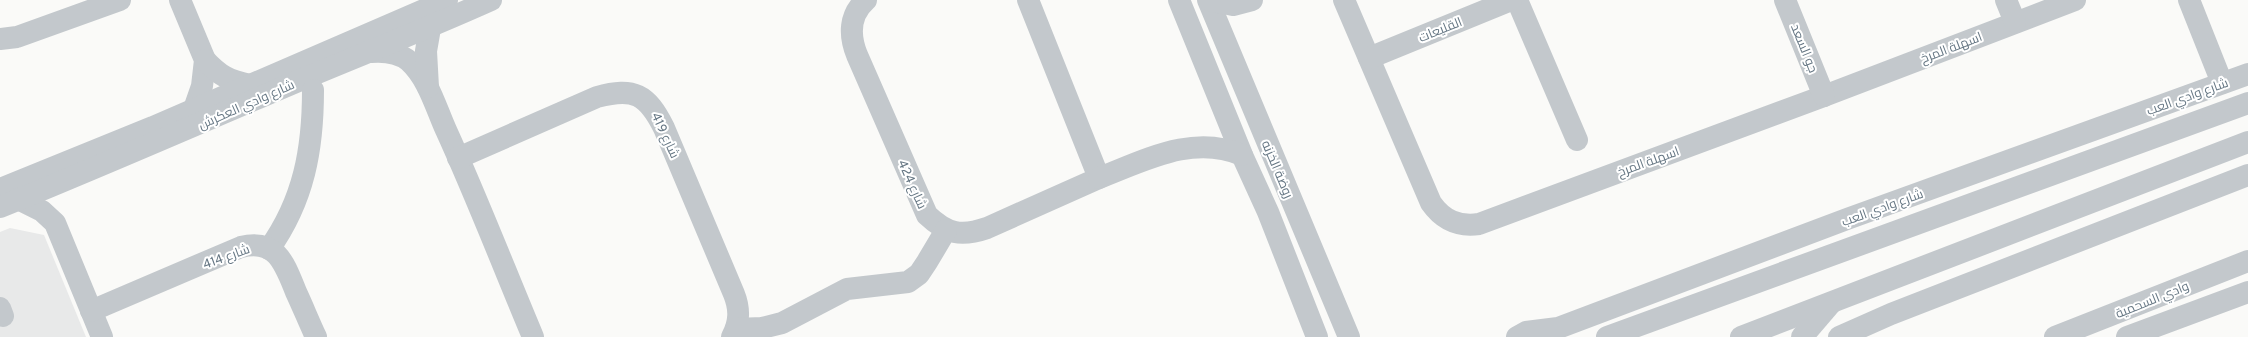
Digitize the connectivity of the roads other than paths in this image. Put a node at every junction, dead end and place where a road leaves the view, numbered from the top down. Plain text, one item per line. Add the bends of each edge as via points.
1 (120, 0) edge
2 (180, 0) edge
3 (447, 0) edge
4 (491, 0) edge
5 (866, 0) edge
6 (1028, 0) edge
7 (1179, 0) edge
8 (1208, 0) edge
9 (1344, 0) edge
10 (1511, 0) edge
11 (1517, 0) edge
12 (1785, 0) edge
13 (2006, 0) edge
14 (2075, 0) edge
15 (2189, 0) edge
16 (1247, 2) edge
17 (2015, 22) junction
18 (430, 28) junction
19 (1222, 35) junction
20 (0, 40) edge
21 (371, 52) junction
22 (1368, 58) junction
23 (205, 60) junction
24 (2248, 74) edge
25 (2222, 83) junction
26 (250, 85) junction
27 (2248, 88) edge
28 (313, 90) dead end
29 (429, 92) junction
30 (1824, 96) junction
31 (2241, 105) edge
32 (194, 109) junction
33 (1227, 119) junction
34 (1577, 140) dead end
35 (2248, 142) edge
36 (1206, 146) junction
37 (1242, 155) junction
38 (2213, 156) junction
39 (2248, 157) edge
40 (458, 158) junction
41 (2248, 175) edge
42 (1100, 178) junction
43 (57, 183) junction
44 (6, 198) edge
45 (1292, 201) junction
46 (1268, 212) junction
47 (1847, 219) junction
48 (55, 223) junction
49 (946, 230) junction
50 (269, 249) junction
51 (1822, 259) junction
52 (2248, 261) edge
53 (2248, 292) edge
54 (1833, 300) junction
55 (91, 311) junction
56 (734, 333) edge
57 (1315, 335) edge
58 (1616, 335) edge
59 (102, 337) edge
60 (316, 337) edge
61 (533, 337) edge
62 (1349, 337) edge
63 (1517, 337) edge
64 (1741, 337) edge
65 (1802, 337) edge
66 (1839, 337) edge
67 (2055, 337) edge
68 (2127, 337) edge

1 - 20 street via 17,37
2 - 23 street
3 - 26 street, شارع وادي العكرش
4 - 18 street, شارع وادي العكرش
5 - 49 street, شارع 424 via 852,23 853,45 921,204 927,215
6 - 42 street
7 - 33 street, روضة الخزنه
8 - 16 street via 1224,4
8 - 19 street, روضة الخزنه
9 - 22 street, اسهلة المرخ
10 - 22 street, القليعات
11 - 34 street
12 - 30 street, جو السعد
13 - 17 street
14 - 17 street, اسهلة المرخ
15 - 25 street
16 - 19 street
17 - 30 street, اسهلة المرخ
18 - 21 street, شارع وادي العكرش
18 - 29 street via 426,58
19 - 45 street, روضة الخزنه
21 - 29 street via 390,53 408,60
21 - 43 street, شارع وادي العكرش
22 - 30 street, اسهلة المرخ via 1430,203 1443,217 1456,223 1470,225
23 - 26 street via 218,74 228,80
23 - 32 street via 202,86
24 - 25 street, شارع وادي العب
25 - 47 street, شارع وادي العب
26 - 32 street, شارع وادي العكرش
27 - 31 street
28 - 50 street via 313,117 305,174 287,222
29 - 40 street
31 - 51 street, شارع وادي العب
32 - 44 street, شارع وادي العكرش
33 - 36 street via 1222,132
33 - 37 street, روضة الخزنه
35 - 38 street
36 - 37 street, شارع 424 via 1224,148
36 - 42 street, شارع 424 via 1174,150
37 - 46 street, روضة الخزنه
38 - 39 street
38 - 54 street
40 - 56 street, شارع 419 via 597,97 617,92 632,93 645,100 655,109 664,128 734,294 739,317
40 - 61 street
41 - 66 street via 1891,314
42 - 49 street, شارع 424 via 975,233 961,234
43 - 44 street, شارع وادي العكرش
43 - 48 street
44 - 48 street via 42,211
45 - 46 street
45 - 62 street, روضة الخزنه
46 - 57 street, روضة الخزنه
47 - 51 street
47 - 63 street, شارع وادي العب via 1558,328 1526,332
48 - 55 street
49 - 56 street via 919,274 908,282 847,289 782,323
50 - 55 street, شارع 414 via 258,245 241,248
50 - 60 street, شارع 414 via 285,266
51 - 58 street, شارع وادي العب
52 - 67 street, وادي السحمية
53 - 68 street, وادي السحمية
54 - 64 street
54 - 65 street
55 - 59 street

